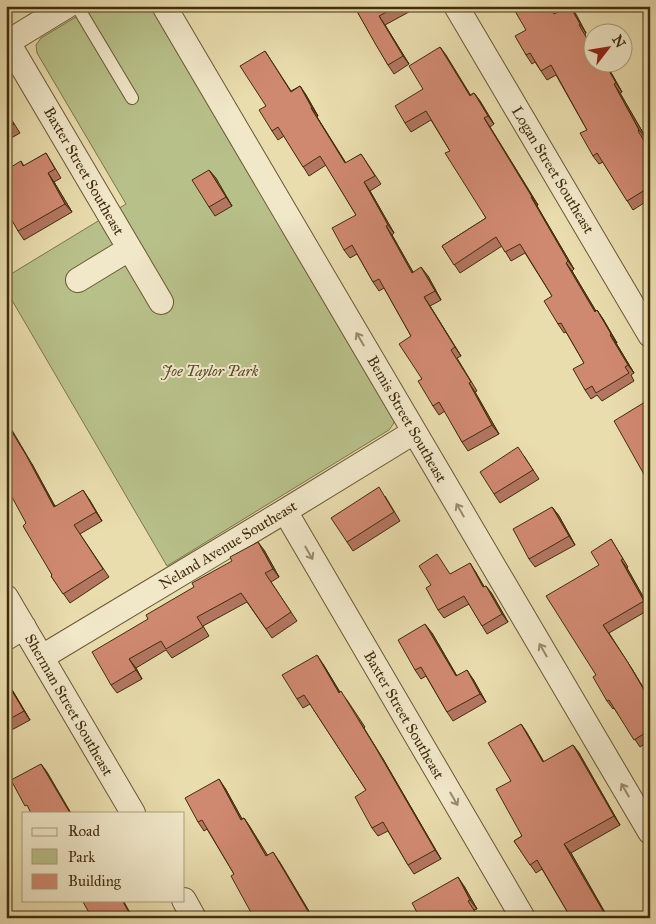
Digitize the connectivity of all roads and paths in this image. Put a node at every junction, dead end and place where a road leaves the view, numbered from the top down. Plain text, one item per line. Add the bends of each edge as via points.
1 (67, 6) edge
2 (77, 6) edge
3 (164, 6) edge
4 (456, 6) edge
5 (7, 41) edge
6 (132, 98) dead end
7 (129, 249) junction
8 (78, 280) dead end
9 (161, 302) dead end
10 (650, 335) edge
11 (414, 432) junction
12 (285, 511) junction
13 (6, 597) edge
14 (15, 633) edge
15 (42, 657) junction
16 (131, 812) edge
17 (650, 832) edge
18 (185, 902) edge
19 (194, 918) edge
20 (523, 918) edge

1 - 5 street
2 - 6 lane
11 -> 3 street, Bemis Street Southeast
4 - 10 street, Logan Street Southeast
5 - 7 street, Baxter Street Southeast
7 - 8 street
7 - 9 street, Baxter Street Southeast
11 - 12 street, Neland Avenue Southeast
17 -> 11 street, Bemis Street Southeast
12 - 15 street, Neland Avenue Southeast
12 -> 20 street, Baxter Street Southeast
13 - 14 street, Sherman Street Southeast
14 - 15 street, Sherman Street Southeast
15 - 16 street, Sherman Street Southeast
18 - 19 street

